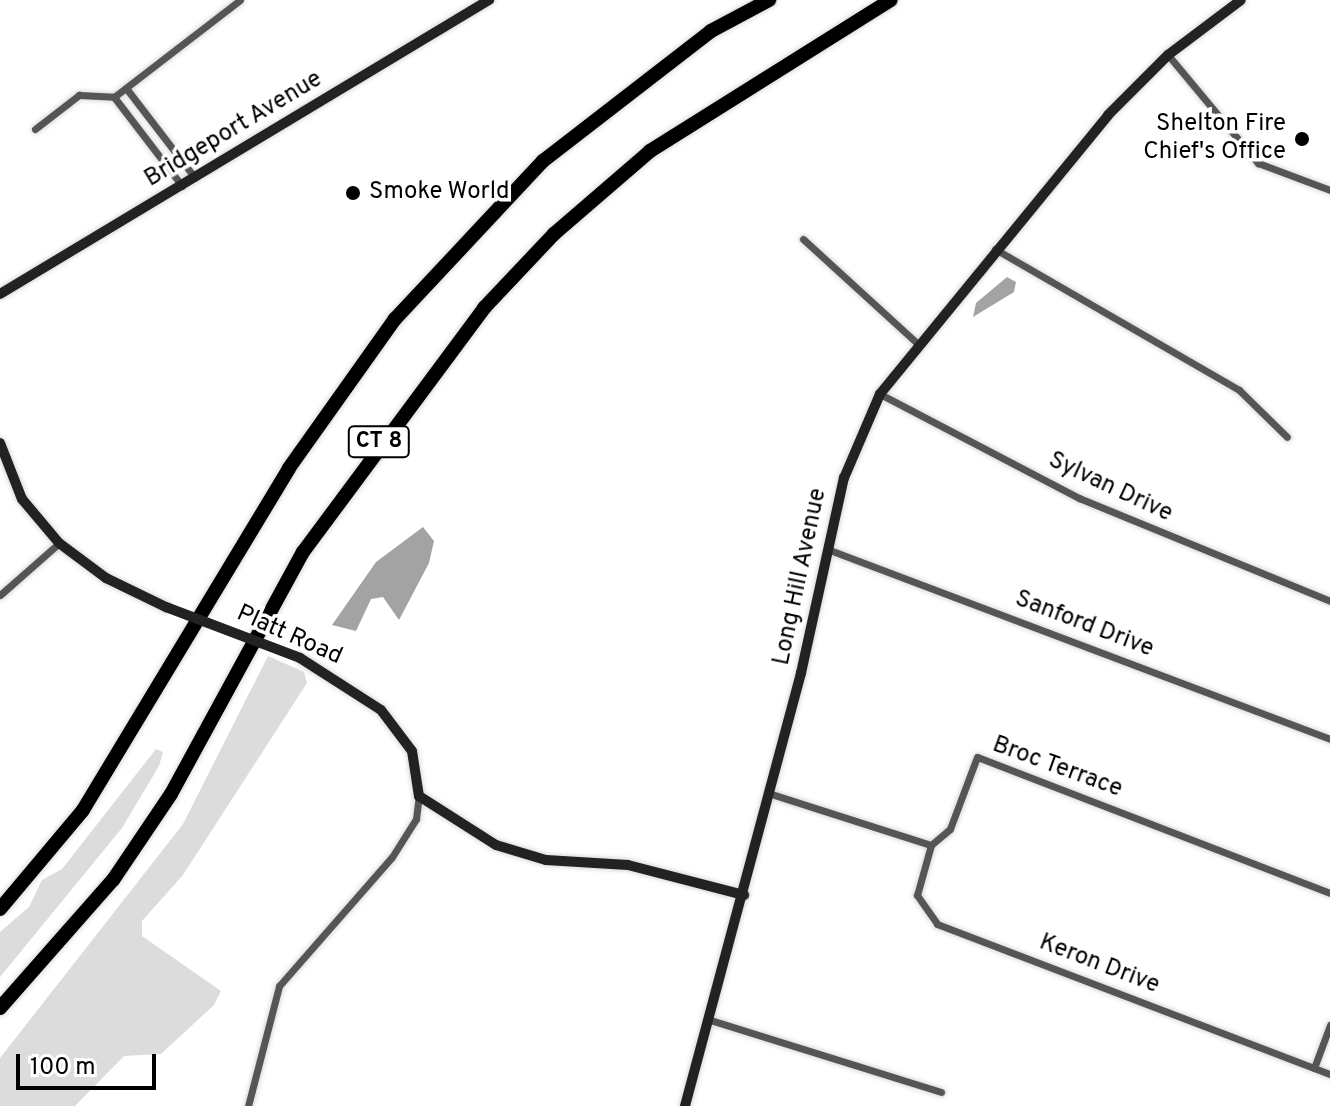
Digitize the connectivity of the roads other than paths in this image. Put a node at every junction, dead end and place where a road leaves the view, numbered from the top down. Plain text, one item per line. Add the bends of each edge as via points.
1 (240, 0) edge
2 (489, 0) edge
3 (752, 0) edge
4 (769, 0) edge
5 (891, 0) edge
6 (1241, 0) edge
7 (738, 14) junction
8 (1168, 55) junction
9 (126, 88) junction
10 (114, 97) junction
11 (35, 129) dead end
12 (195, 178) junction
13 (182, 186) junction
14 (1330, 190) edge
15 (803, 239) dead end
16 (995, 249) junction
17 (0, 294) edge
18 (919, 345) junction
19 (880, 394) junction
20 (1287, 437) dead end
21 (0, 443) edge
22 (59, 543) junction
23 (824, 548) junction
24 (0, 595) edge
25 (1330, 601) edge
26 (1330, 739) edge
27 (768, 793) junction
28 (419, 796) junction
29 (931, 845) junction
30 (1330, 893) edge
31 (744, 895) junction
32 (0, 909) edge
33 (0, 1008) edge
34 (710, 1020) junction
35 (1330, 1025) edge
36 (1314, 1068) junction
37 (1330, 1074) edge
38 (941, 1092) dead end
39 (248, 1106) edge
40 (685, 1106) edge

1 - 9 street
2 - 12 street, Bridgeport Avenue
3 - 7 highway
4 - 7 highway, CT 8
5 - 33 highway, CT 8 via 650,151 554,234 484,308 303,552 171,794 113,880
6 - 8 street, Long Hill Avenue
7 - 32 highway, CT 8 via 543,161 395,319 289,468 83,810
8 - 14 street via 1258,163
8 - 16 street, Long Hill Avenue
9 - 10 street
9 - 12 street
10 - 11 street via 79,95
10 - 13 street
12 - 13 street, Bridgeport Avenue
13 - 17 street, Bridgeport Avenue
15 - 18 street
16 - 18 street, Long Hill Avenue
16 - 20 street via 1239,390
18 - 19 street, Long Hill Avenue
19 - 23 street, Long Hill Avenue via 844,478
19 - 25 street, Sylvan Drive via 1079,498
21 - 22 street, Platt Road via 22,499
22 - 24 street
22 - 28 street, Platt Road, bridge via 121,587 300,658 398,728 417,762
23 - 26 street, Sanford Drive
23 - 27 street, Long Hill Avenue
27 - 29 street
27 - 31 street, Long Hill Avenue
28 - 31 street via 519,855 628,865
28 - 39 street via 416,819 392,857 279,986
29 - 30 street, Broc Terrace via 950,829 977,757
29 - 36 street, Keron Drive via 917,895 937,924
31 - 34 street, Long Hill Avenue
34 - 38 street
34 - 40 street, Long Hill Avenue
35 - 36 street
36 - 37 street, Keron Drive

